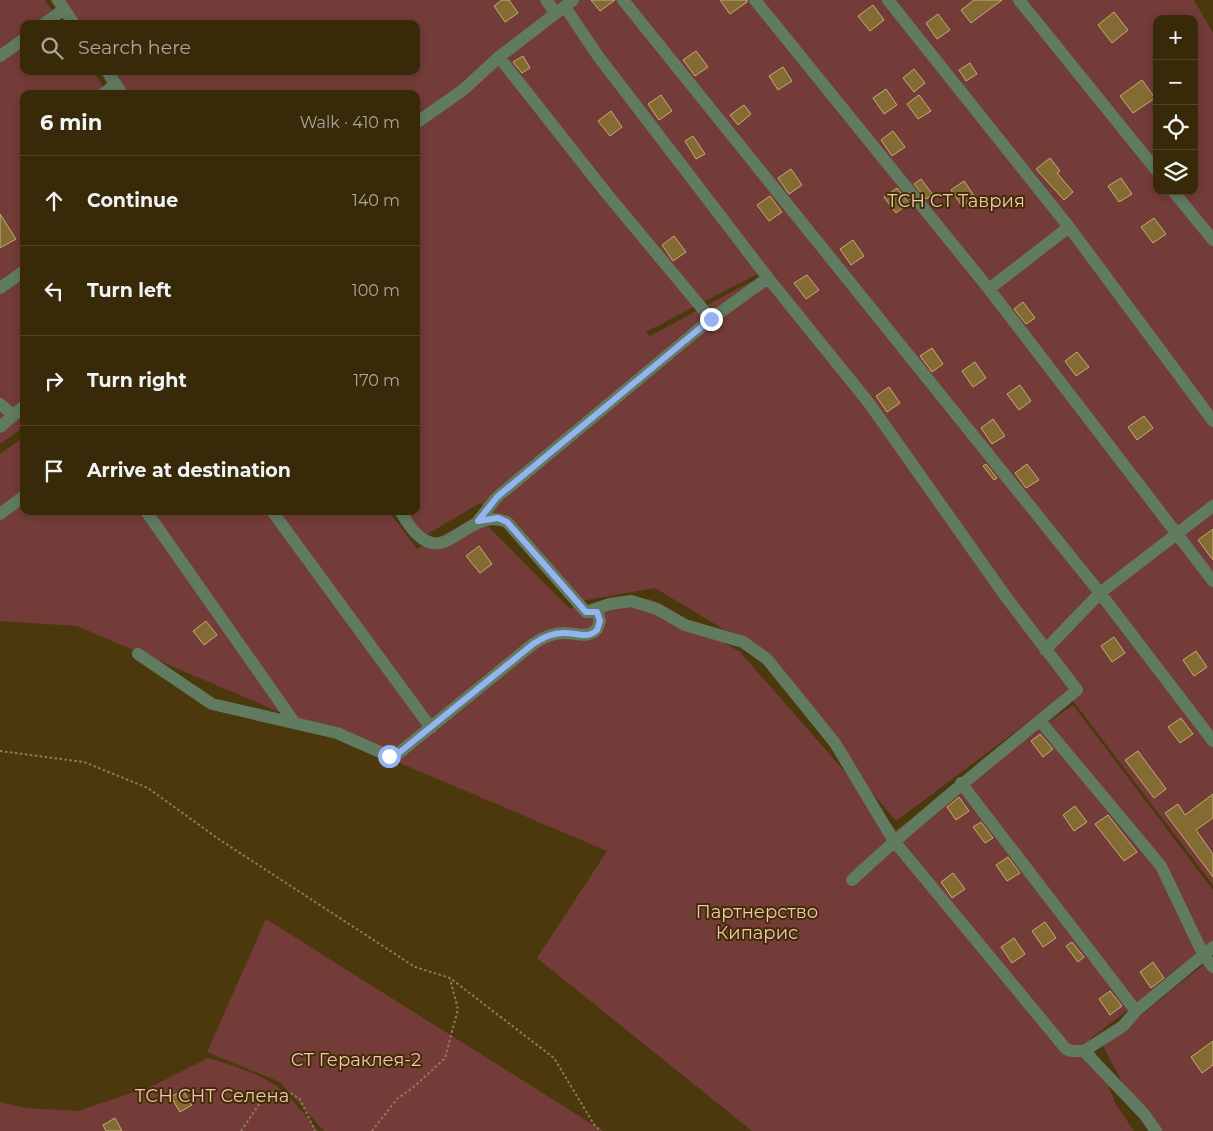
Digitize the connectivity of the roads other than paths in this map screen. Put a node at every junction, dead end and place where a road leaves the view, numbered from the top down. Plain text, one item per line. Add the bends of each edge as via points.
1 (546, 0) edge
2 (623, 0) edge
3 (755, 0) edge
4 (888, 0) edge
5 (1019, 0) edge
6 (61, 4) edge
7 (565, 7) edge
8 (47, 20) edge
9 (71, 20) edge
10 (20, 41) edge
11 (0, 56) edge
12 (499, 57) junction
13 (110, 75) edge
14 (119, 89) edge
15 (420, 120) edge
16 (1153, 166) edge
17 (1176, 195) edge
18 (1069, 227) junction
19 (1213, 240) edge
20 (20, 274) edge
21 (768, 278) junction
22 (0, 288) edge
23 (989, 289) junction
24 (711, 319) junction
25 (0, 404) edge
26 (20, 409) edge
27 (13, 415) junction
28 (1213, 421) edge
29 (0, 427) edge
30 (20, 499) edge
31 (1213, 506) edge
32 (0, 514) edge
33 (149, 515) edge
34 (275, 515) edge
35 (403, 515) edge
36 (478, 521) junction
37 (1177, 534) junction
38 (1213, 581) edge
39 (1100, 593) junction
40 (586, 612) junction
41 (1046, 650) junction
42 (138, 654) dead end
43 (1040, 721) junction
44 (294, 722) junction
45 (430, 728) junction
46 (1213, 741) edge
47 (961, 783) junction
48 (894, 841) junction
49 (852, 880) dead end
50 (1208, 950) edge
51 (1213, 967) edge
52 (1136, 1011) junction
53 (1084, 1051) junction
54 (1156, 1131) edge

1 - 7 street
2 - 39 street
3 - 23 street
4 - 18 street
5 - 16 street
6 - 8 street
6 - 9 street
7 - 12 street
7 - 21 street via 598,56
10 - 11 street
12 - 15 street via 464,90
12 - 24 street
13 - 14 street
17 - 19 street
18 - 23 street
18 - 28 street
20 - 22 street
21 - 24 street
21 - 41 street via 869,403
23 - 37 street
24 - 36 street via 497,497
25 - 27 street
26 - 27 street
27 - 29 street
30 - 32 street
31 - 37 street
33 - 44 street
34 - 45 street
35 - 36 street via 420,538 435,544 451,540
36 - 40 street via 498,518 507,522
37 - 38 street
37 - 39 street
39 - 41 street
39 - 46 street
40 - 45 street via 597,612 599,616 599,625 594,633 585,636 564,632 540,640
40 - 48 street via 631,601 657,609 685,625 743,642 767,659 834,743
41 - 43 street via 1077,690
42 - 44 street via 212,704
43 - 47 street
43 - 50 street via 1161,866
44 - 45 street via 337,733 389,756 400,752
47 - 48 street
47 - 52 street
48 - 49 street
48 - 53 street via 1062,1045 1072,1051
50 - 51 street
50 - 52 street
52 - 53 street via 1123,1026
53 - 54 street

